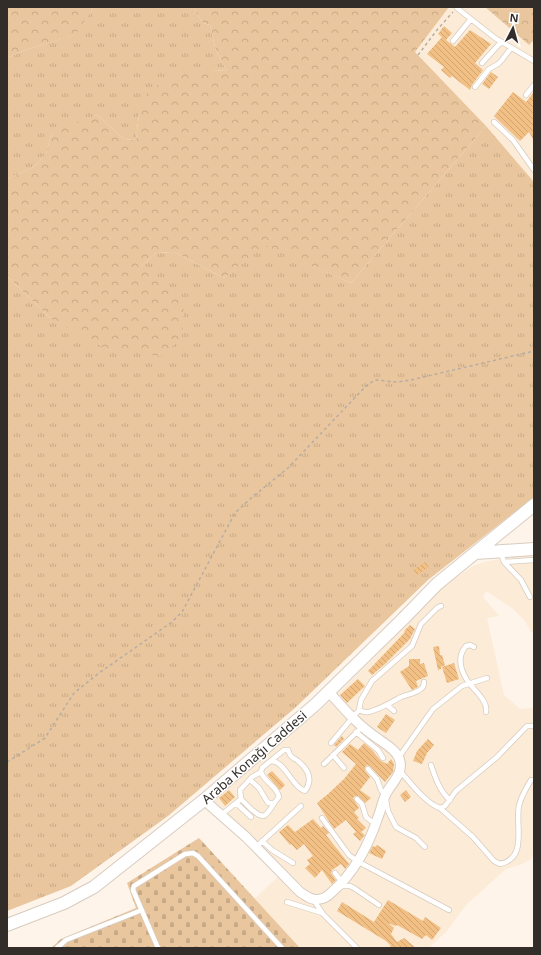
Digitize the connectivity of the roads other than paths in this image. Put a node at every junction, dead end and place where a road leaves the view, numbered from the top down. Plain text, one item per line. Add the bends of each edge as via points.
1 (457, 8) edge
2 (471, 19) junction
3 (453, 41) dead end
4 (501, 42) junction
5 (511, 48) junction
6 (534, 61) edge
7 (482, 63) dead end
8 (534, 85) edge
9 (475, 87) dead end
10 (526, 95) dead end
11 (494, 122) dead end
12 (534, 170) edge
13 (534, 505) edge
14 (534, 549) edge
15 (475, 553) junction
16 (502, 557) junction
17 (534, 560) edge
18 (530, 596) dead end
19 (440, 606) dead end
20 (474, 647) dead end
21 (487, 678) dead end
22 (424, 682) dead end
23 (469, 683) junction
24 (329, 692) junction
25 (387, 705) junction
26 (359, 710) junction
27 (394, 711) dead end
28 (486, 712) dead end
29 (353, 718) junction
30 (534, 726) edge
31 (360, 729) junction
32 (331, 743) dead end
33 (333, 756) junction
34 (382, 758) dead end
35 (399, 758) junction
36 (271, 761) junction
37 (324, 764) dead end
38 (431, 765) dead end
39 (344, 768) dead end
40 (368, 769) dead end
41 (260, 772) junction
42 (400, 772) junction
43 (250, 780) junction
44 (530, 780) dead end
45 (385, 795) junction
46 (241, 799) junction
47 (357, 799) dead end
48 (204, 800) junction
49 (450, 800) junction
50 (236, 803) junction
51 (274, 803) junction
52 (301, 806) dead end
53 (440, 808) junction
54 (221, 815) junction
55 (251, 817) dead end
56 (322, 818) dead end
57 (375, 824) junction
58 (259, 844) junction
59 (425, 847) dead end
60 (357, 861) junction
61 (293, 863) dead end
62 (335, 873) dead end
63 (340, 884) junction
64 (313, 900) junction
65 (288, 902) dead end
66 (379, 905) dead end
67 (142, 910) junction
68 (449, 910) dead end
69 (322, 913) junction
70 (7, 925) edge
71 (57, 948) edge
72 (158, 948) edge
73 (282, 948) edge
74 (357, 948) edge

1 - 2 lane
2 - 3 lane
2 - 4 lane
4 - 5 lane
4 - 7 lane
5 - 6 lane
5 - 9 lane
8 - 10 lane
11 - 12 lane via 513,140
13 - 15 main road, Araba Konağı Caddesi
14 - 16 main road
15 - 16 main road
15 - 24 main road, Araba Konağı Caddesi via 437,584
16 - 17 lane
16 - 18 lane via 521,580
19 - 26 lane via 421,624 412,646 372,681 361,700
20 - 23 lane via 466,646 460,660
21 - 23 lane
22 - 25 lane via 422,688
23 - 28 lane via 486,706
23 - 35 lane via 433,709
24 - 29 street
24 - 48 main road, Araba Konağı Caddesi
25 - 26 lane via 367,712
25 - 27 lane
26 - 29 lane
29 - 31 street
29 - 32 lane
30 - 49 lane via 527,726 497,757 456,791
31 - 33 lane
31 - 34 lane
31 - 35 street via 388,745
33 - 37 lane
33 - 39 lane
35 - 42 street
36 - 36 lane via 284,750 288,750 309,774 305,791 300,789 279,764
36 - 41 lane
38 - 49 lane via 440,787
40 - 45 lane via 377,779
41 - 43 lane
41 - 51 lane via 278,792 279,797
42 - 45 street
42 - 53 lane via 435,807
43 - 46 lane via 240,790
43 - 51 lane via 259,788 268,803
44 - 53 lane via 519,806 519,842 516,854 508,863 500,864 494,861 473,837
45 - 57 street
45 - 59 lane via 388,811 396,827 416,838
46 - 50 lane
46 - 51 lane via 262,816 267,814
47 - 57 lane via 362,804 366,817
48 - 54 street
48 - 70 main road, Araba Konağı Caddesi via 94,887 64,903
49 - 53 lane
50 - 54 lane
50 - 55 lane
52 - 58 lane
54 - 58 street
56 - 60 lane via 349,855
57 - 60 street
58 - 61 lane
58 - 64 street via 300,892
60 - 63 street
60 - 68 lane
62 - 63 lane
63 - 64 street via 326,897
63 - 66 lane via 354,888
64 - 69 lane
65 - 69 lane
67 - 71 lane via 66,940
67 - 72 lane
67 - 73 lane via 133,890 134,886 185,854 193,853
69 - 74 lane

